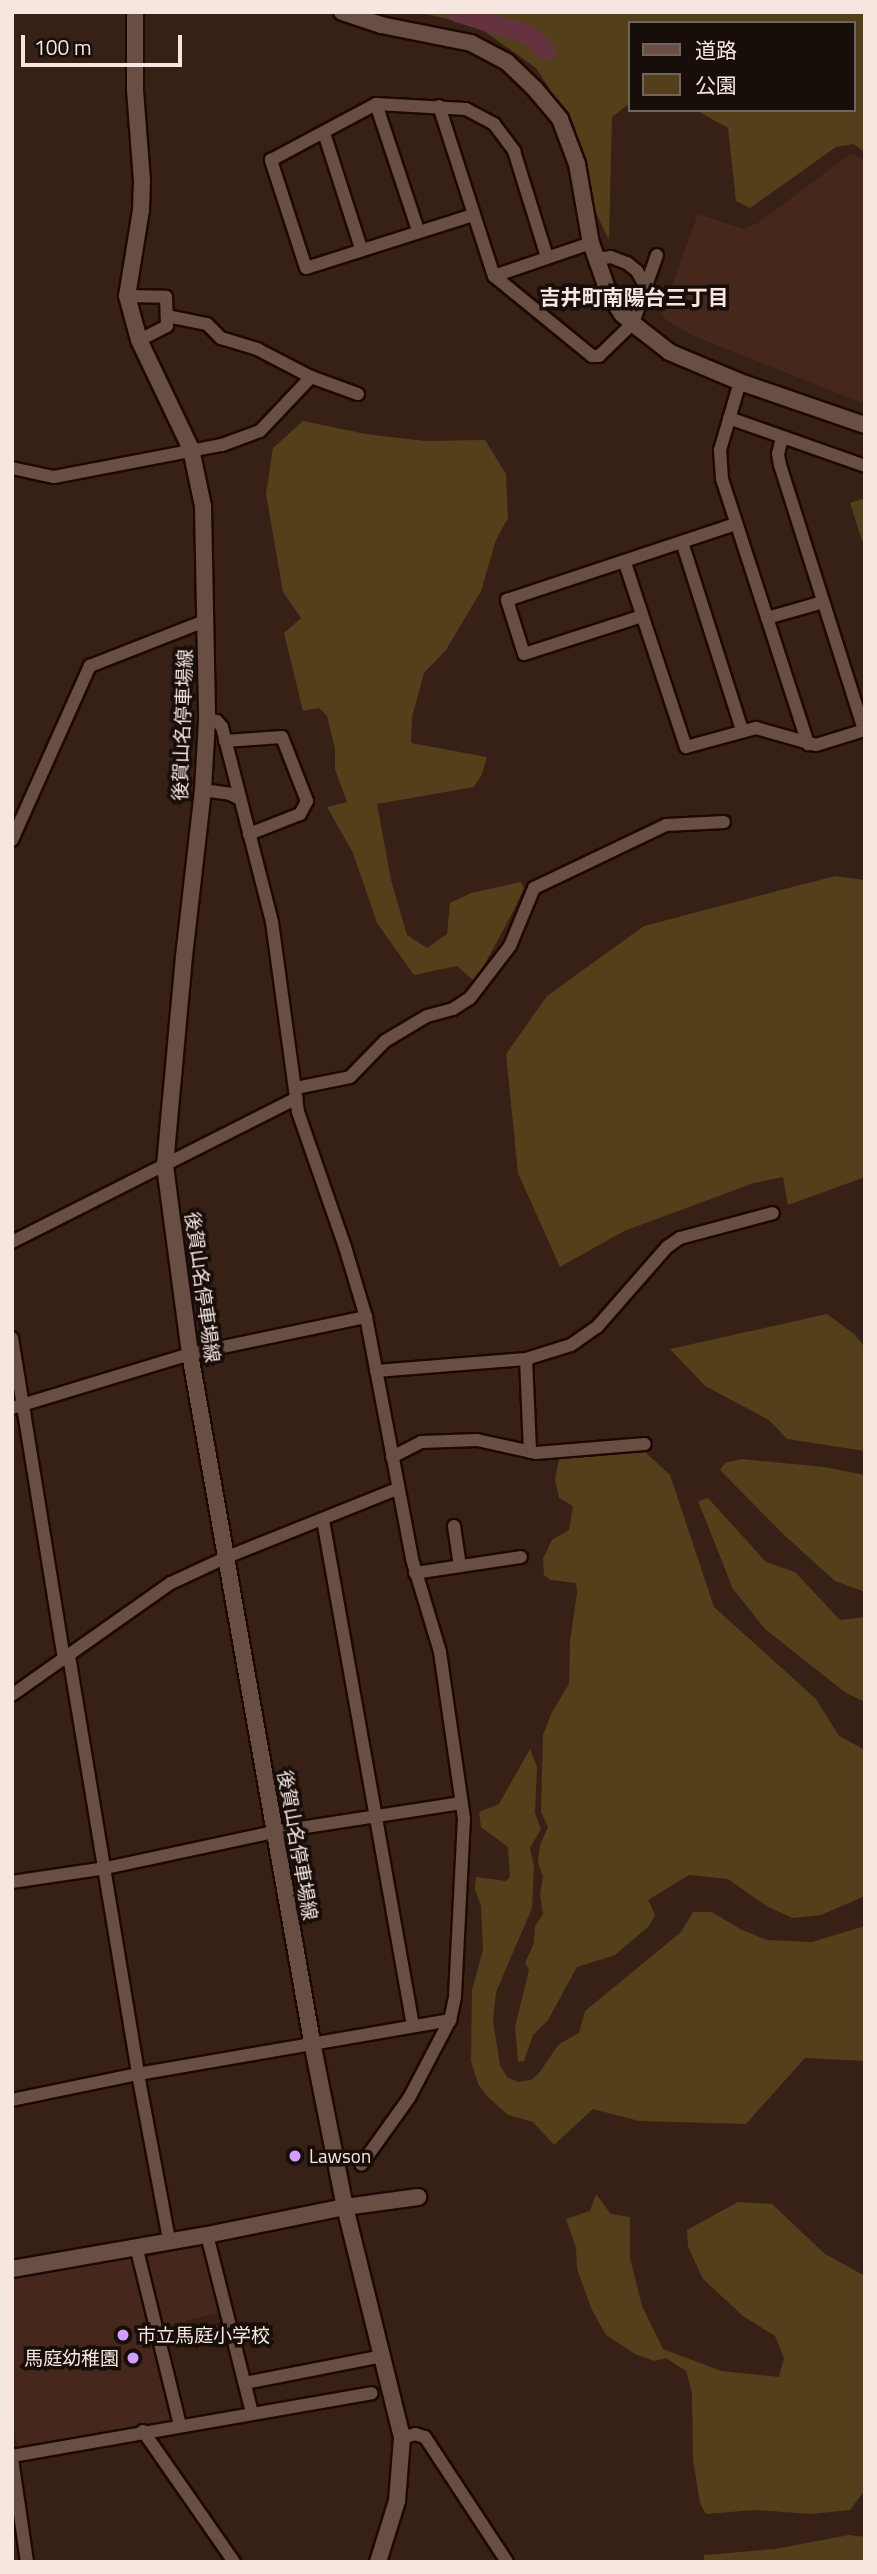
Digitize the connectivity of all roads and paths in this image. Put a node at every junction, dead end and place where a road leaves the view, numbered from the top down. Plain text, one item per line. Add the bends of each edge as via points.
1 (135, 12) edge
2 (342, 12) edge
3 (376, 104) junction
4 (439, 106) junction
5 (324, 133) junction
6 (473, 215) junction
7 (418, 230) junction
8 (361, 248) junction
9 (594, 251) junction
10 (657, 255) dead end
11 (547, 257) junction
12 (494, 276) junction
13 (646, 287) junction
14 (127, 296) junction
15 (167, 316) junction
16 (633, 323) junction
17 (139, 340) junction
18 (311, 377) junction
19 (740, 382) junction
20 (358, 394) dead end
21 (729, 418) junction
22 (865, 425) edge
23 (782, 437) junction
24 (191, 449) junction
25 (865, 466) edge
26 (12, 468) edge
27 (736, 524) junction
28 (682, 542) junction
29 (625, 562) junction
30 (823, 602) junction
31 (642, 616) junction
32 (767, 618) junction
33 (205, 621) junction
34 (207, 720) junction
35 (741, 730) junction
36 (864, 730) edge
37 (225, 741) junction
38 (808, 744) junction
39 (203, 790) junction
40 (240, 799) junction
41 (724, 822) dead end
42 (249, 834) junction
43 (12, 840) edge
44 (296, 1093) junction
45 (165, 1166) junction
46 (773, 1213) dead end
47 (12, 1242) edge
48 (366, 1317) junction
49 (12, 1338) edge
50 (190, 1354) junction
51 (526, 1359) junction
52 (376, 1371) junction
53 (17, 1407) edge
54 (645, 1444) dead end
55 (530, 1452) junction
56 (392, 1457) junction
57 (397, 1489) junction
58 (323, 1520) junction
59 (453, 1526) dead end
60 (227, 1557) junction
61 (521, 1557) dead end
62 (460, 1566) junction
63 (415, 1573) junction
64 (67, 1658) junction
65 (12, 1695) edge
66 (462, 1803) junction
67 (376, 1816) junction
68 (274, 1832) junction
69 (106, 1868) junction
70 (12, 1882) edge
71 (450, 2020) junction
72 (412, 2026) junction
73 (313, 2042) junction
74 (138, 2074) junction
75 (12, 2100) edge
76 (361, 2165) dead end
77 (418, 2197) dead end
78 (345, 2207) junction
79 (207, 2235) junction
80 (169, 2240) junction
81 (136, 2246) junction
82 (12, 2269) edge
83 (383, 2356) junction
84 (245, 2383) junction
85 (372, 2393) dead end
86 (252, 2413) junction
87 (180, 2425) junction
88 (143, 2431) junction
89 (402, 2438) junction
90 (12, 2457) edge
91 (27, 2562) edge
92 (234, 2562) edge
93 (378, 2562) edge
94 (507, 2562) edge

1 - 14 main road, 後賀山名停車場線 via 142,181
2 - 9 main road via 381,25 471,43 507,62 560,119 577,164
3 - 4 street
3 - 5 street
3 - 7 street
4 - 6 street
4 - 11 street via 477,113 506,137
5 - 8 street
5 - 8 street via 271,160 306,268
6 - 7 street
6 - 12 street
7 - 8 street
9 - 11 street
9 - 13 street via 627,263
9 - 16 main road via 609,293
10 - 13 street
11 - 12 street
12 - 16 street via 592,356 599,356
13 - 16 street
14 - 15 street via 166,297
14 - 17 main road, 後賀山名停車場線
15 - 17 street via 167,326
15 - 18 street via 207,324 221,338 257,349
16 - 19 main road via 669,352
17 - 24 main road, 後賀山名停車場線
18 - 20 street
18 - 24 street via 260,431 222,446
19 - 21 street
19 - 22 main road
21 - 23 street
21 - 27 street via 720,467
23 - 25 street
23 - 30 street via 780,465
24 - 26 street via 54,477
24 - 33 main road, 後賀山名停車場線 via 203,506
27 - 28 street
27 - 32 street
28 - 29 street
28 - 35 street
29 - 31 street
29 - 31 street via 507,600 524,654
30 - 32 street
30 - 36 street
31 - 35 street via 686,747
32 - 38 street
33 - 34 main road, 後賀山名停車場線
33 - 43 street via 90,666
34 - 37 street via 217,721
34 - 39 main road, 後賀山名停車場線
35 - 38 street via 756,728
36 - 38 street via 824,744
37 - 40 street
37 - 42 street via 282,737 307,801 300,814
39 - 40 street
39 - 45 main road, 後賀山名停車場線
40 - 42 street
41 - 44 street via 666,825 534,888 510,946 470,998 385,1041 350,1077
42 - 44 street via 272,922
44 - 45 street
44 - 48 street via 310,1153
45 - 47 street
45 - 50 main road, 後賀山名停車場線
46 - 51 street via 680,1238 648,1266 589,1334 571,1345
48 - 50 street
48 - 52 street
49 - 53 street
50 - 53 street
50 - 60 main road, 後賀山名停車場線
51 - 52 street
51 - 55 street
52 - 56 street
53 - 64 street
54 - 55 street
55 - 56 street via 477,1440 421,1442
56 - 57 street
57 - 58 street
57 - 63 street
58 - 60 street
58 - 67 street
59 - 62 street
60 - 64 street via 171,1583
60 - 68 main road, 後賀山名停車場線
61 - 62 street
62 - 63 street
63 - 66 street via 440,1652
64 - 65 street
64 - 69 street
66 - 67 street
66 - 71 street via 455,1997
67 - 68 street
67 - 72 street
68 - 69 street
68 - 73 main road, 後賀山名停車場線
69 - 70 street
69 - 74 street
71 - 72 street
71 - 76 street via 409,2098
72 - 73 street
73 - 74 street
73 - 78 main road, 後賀山名停車場線
74 - 75 street
74 - 80 street
77 - 78 main road
78 - 79 main road
78 - 83 main road, 後賀山名停車場線
79 - 80 main road
79 - 84 street
80 - 81 main road
81 - 82 main road
81 - 87 street
83 - 84 street
83 - 89 main road, 後賀山名停車場線
84 - 86 street
85 - 86 street
86 - 87 street
87 - 88 street
88 - 90 street
88 - 92 street
89 - 93 main road, 後賀山名停車場線 via 397,2501
89 - 94 street via 425,2437
90 - 91 street

